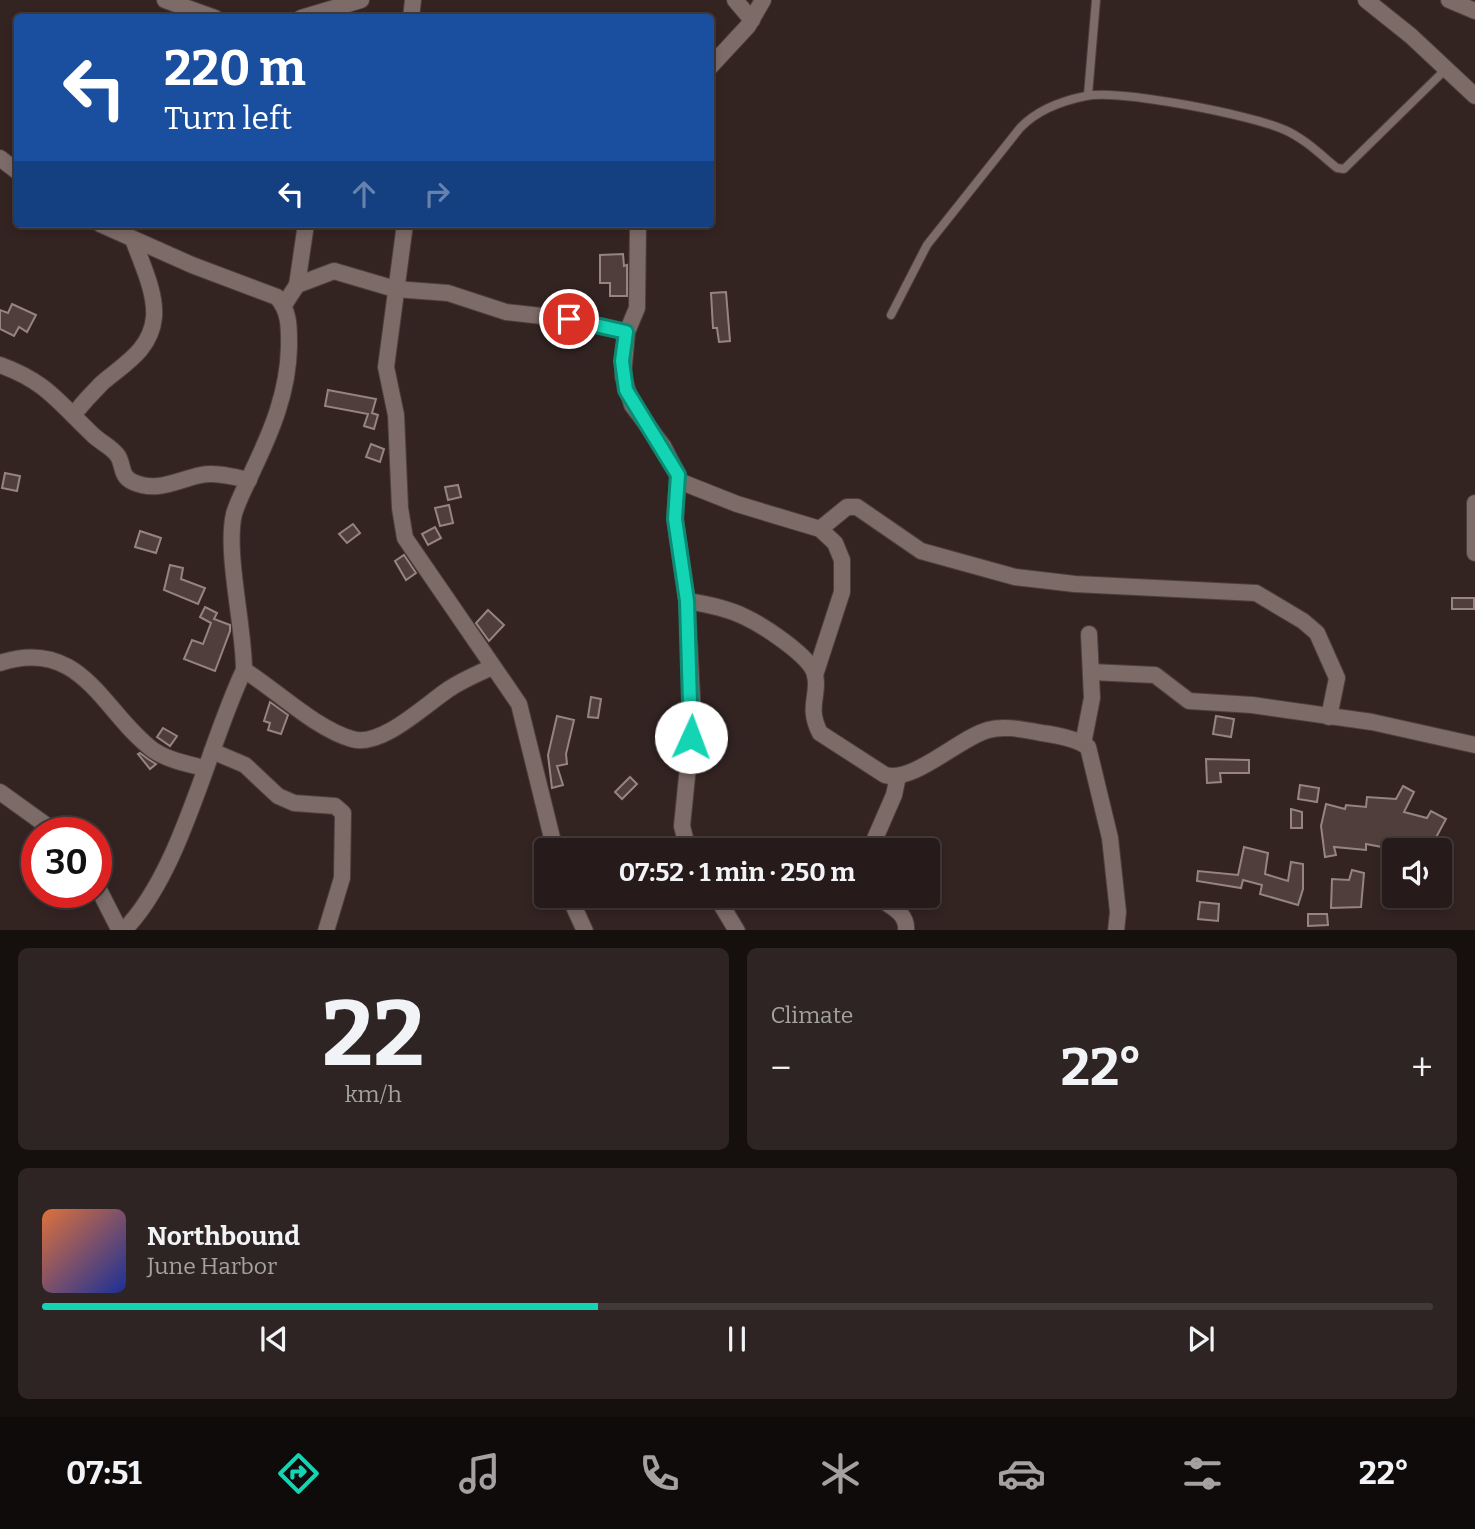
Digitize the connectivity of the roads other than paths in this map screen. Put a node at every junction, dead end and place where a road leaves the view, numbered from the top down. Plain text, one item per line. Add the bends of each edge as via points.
1 (165, 0) edge
2 (361, 0) edge
3 (735, 0) edge
4 (763, 0) edge
5 (1096, 0) edge
6 (1366, 0) edge
7 (1449, 0) edge
8 (1475, 11) edge
9 (204, 14) edge
10 (314, 14) edge
11 (751, 20) junction
12 (714, 62) edge
13 (1445, 69) junction
14 (1088, 95) junction
15 (1475, 96) edge
16 (0, 158) edge
17 (14, 169) edge
18 (109, 228) edge
19 (305, 228) edge
20 (404, 228) edge
21 (638, 228) edge
22 (132, 239) junction
23 (298, 285) junction
24 (395, 289) junction
25 (284, 305) junction
26 (891, 315) dead end
27 (626, 332) junction
28 (0, 365) edge
29 (72, 415) junction
30 (249, 480) junction
31 (679, 481) junction
32 (1475, 503) edge
33 (820, 530) junction
34 (1475, 553) edge
35 (687, 601) junction
36 (1089, 634) dead end
37 (0, 663) edge
38 (492, 667) junction
39 (244, 670) junction
40 (1091, 672) junction
41 (815, 675) junction
42 (1329, 717) junction
43 (1083, 744) junction
44 (1475, 745) edge
45 (212, 751) junction
46 (204, 768) junction
47 (898, 776) junction
48 (0, 792) edge
49 (35, 817) edge
50 (552, 838) edge
51 (685, 838) edge
52 (875, 838) edge
53 (111, 908) edge
54 (575, 908) edge
55 (723, 908) edge
56 (893, 908) edge
57 (125, 929) edge
58 (326, 930) edge
59 (585, 930) edge
60 (737, 930) edge
61 (906, 930) edge
62 (1116, 930) edge

1 - 9 street
2 - 10 street
3 - 11 street
4 - 11 street
5 - 14 lane
6 - 13 street
7 - 8 street
11 - 12 street
13 - 14 lane via 1344,169 1286,130 1264,123 1150,100
13 - 15 street
14 - 26 lane via 1048,107 1020,128 927,246
16 - 17 street
18 - 22 street
19 - 23 street
20 - 24 street
21 - 27 street via 636,309
22 - 25 street via 277,297
22 - 29 street via 155,315 151,333 136,356
23 - 24 street via 334,271
23 - 25 street
24 - 27 street via 435,290 506,312
24 - 38 street via 386,367 396,415 405,538
25 - 30 street via 289,318 288,369 274,425
27 - 31 street via 622,361 626,390 663,446
28 - 29 street via 33,378
29 - 30 street via 116,453 122,473 131,481 148,487 201,475
30 - 39 street via 234,515 233,559
31 - 33 street
31 - 35 street via 675,519
32 - 34 street
33 - 41 street via 835,543 843,580
33 - 42 street via 847,507 857,507 921,551 1015,577 1256,593 1317,633 1337,678
35 - 41 street via 746,617 799,654
35 - 51 street via 693,717 682,826
36 - 40 street
37 - 46 street via 31,658 59,664 101,691 156,752
38 - 39 street via 369,740 336,733
38 - 50 street via 523,718
39 - 45 street
40 - 42 street via 1155,675 1189,701
40 - 43 street via 1092,698
41 - 47 street via 814,722 820,733 884,775
42 - 44 street
43 - 47 street via 1017,728 991,729
43 - 62 street via 1091,755 1110,838
45 - 46 street
45 - 58 street via 245,765 278,796 294,803 335,806 342,813 342,878
46 - 57 street via 156,885
47 - 52 street
48 - 49 street
53 - 57 street
54 - 59 street
55 - 60 street
56 - 61 street via 906,919

